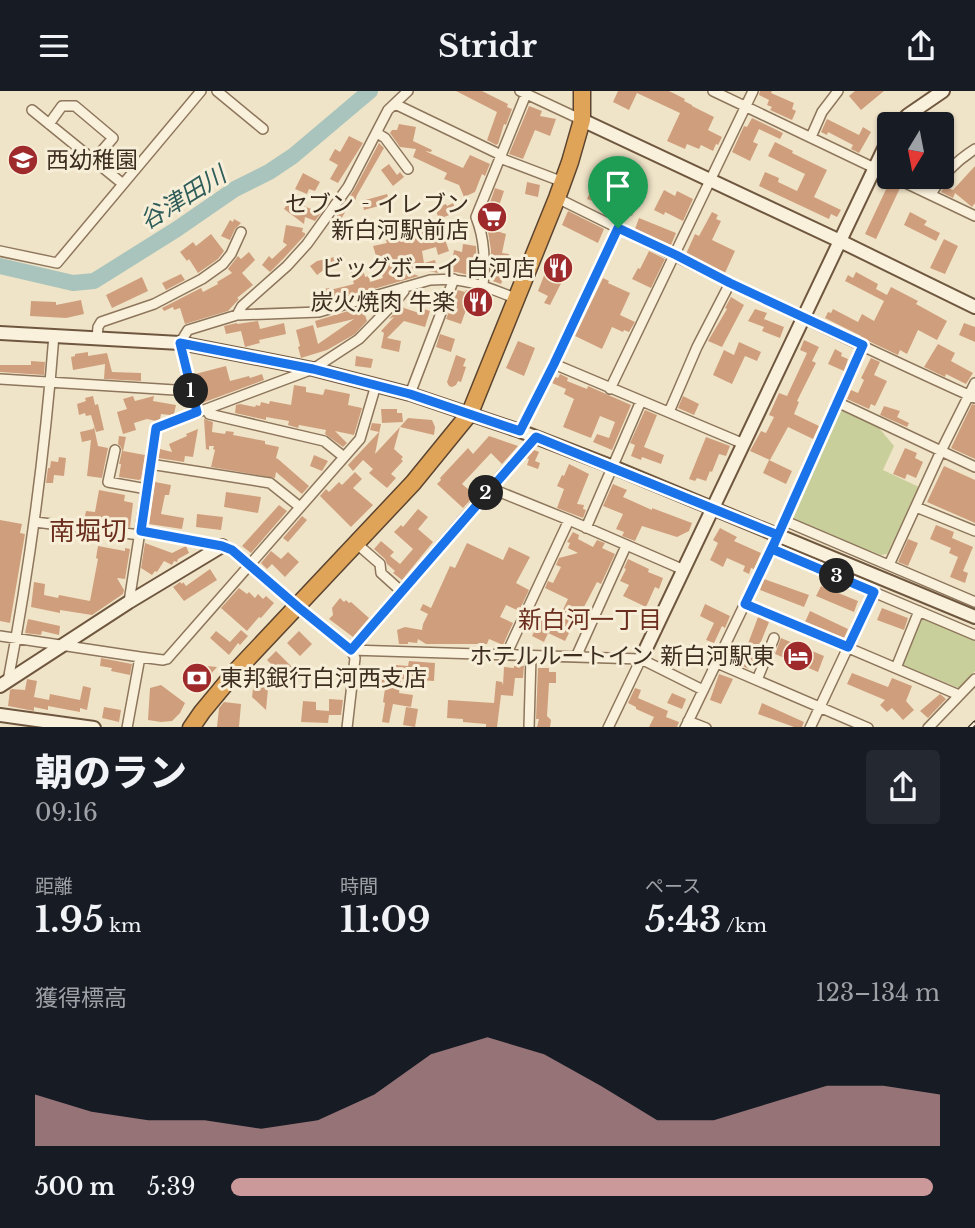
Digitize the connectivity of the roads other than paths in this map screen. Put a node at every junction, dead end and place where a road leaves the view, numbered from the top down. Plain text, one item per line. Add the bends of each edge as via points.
1 (201, 91) edge
2 (217, 91) edge
3 (408, 91) edge
4 (582, 91) edge
5 (713, 91) edge
6 (753, 91) edge
7 (838, 91) edge
8 (943, 91) edge
9 (523, 92) edge
10 (395, 104) junction
11 (745, 107) junction
12 (32, 110) dead end
13 (913, 112) edge
14 (582, 120) junction
15 (49, 124) junction
16 (263, 128) dead end
17 (377, 133) junction
18 (811, 137) junction
19 (975, 149) edge
20 (500, 157) junction
21 (94, 160) junction
22 (877, 162) edge
23 (874, 168) junction
24 (408, 169) dead end
25 (877, 169) edge
26 (710, 180) junction
27 (123, 184) junction
28 (920, 189) edge
29 (560, 190) junction
30 (931, 194) junction
31 (975, 216) edge
32 (618, 228) junction
33 (241, 232) dead end
34 (840, 241) junction
35 (0, 251) edge
36 (676, 255) junction
37 (454, 279) junction
38 (730, 283) junction
39 (483, 286) junction
40 (405, 287) junction
41 (517, 299) junction
42 (975, 307) edge
43 (237, 315) junction
44 (803, 317) junction
45 (0, 333) edge
46 (54, 335) junction
47 (97, 338) junction
48 (180, 343) junction
49 (863, 345) junction
50 (554, 364) junction
51 (313, 369) junction
52 (0, 379) edge
53 (51, 382) junction
54 (975, 383) edge
55 (376, 385) junction
56 (610, 389) junction
57 (191, 391) junction
58 (410, 394) junction
59 (972, 396) edge
60 (641, 401) junction
61 (837, 402) junction
62 (207, 409) junction
63 (197, 412) junction
64 (668, 412) junction
65 (470, 414) junction
66 (520, 431) junction
67 (536, 437) junction
68 (744, 444) junction
69 (115, 450) dead end
70 (941, 451) junction
71 (344, 457) junction
72 (150, 464) junction
73 (612, 467) junction
74 (975, 467) edge
75 (490, 488) junction
76 (147, 489) junction
77 (300, 507) junction
78 (916, 507) junction
79 (713, 509) junction
80 (569, 520) junction
81 (785, 521) junction
82 (35, 522) junction
83 (586, 528) junction
84 (975, 531) edge
85 (140, 533) junction
86 (778, 535) junction
87 (357, 544) junction
88 (626, 545) junction
89 (222, 546) junction
90 (772, 549) junction
91 (250, 564) junction
92 (889, 565) junction
93 (684, 570) junction
94 (401, 591) junction
95 (874, 592) junction
96 (130, 602) junction
97 (975, 602) edge
98 (745, 604) junction
99 (298, 607) junction
100 (919, 611) junction
101 (975, 617) edge
102 (975, 635) edge
103 (0, 636) edge
104 (774, 638) dead end
105 (16, 639) junction
106 (63, 646) junction
107 (848, 647) junction
108 (351, 650) junction
109 (506, 655) junction
110 (531, 656) junction
111 (140, 657) junction
112 (576, 657) junction
113 (641, 659) junction
114 (717, 663) junction
115 (896, 668) junction
116 (975, 679) edge
117 (757, 680) junction
118 (4, 684) edge
119 (703, 689) junction
120 (959, 695) junction
121 (821, 706) junction
122 (2, 713) edge
123 (687, 724) edge
124 (94, 727) edge
125 (127, 727) edge
126 (191, 727) edge
127 (347, 727) edge
128 (529, 727) edge
129 (608, 727) edge
130 (706, 727) edge
131 (810, 727) edge
132 (868, 727) edge
133 (928, 727) edge

1 - 27 street
2 - 16 street
3 - 10 street
4 - 14 highway
5 - 11 street
6 - 11 street
7 - 18 street
8 - 13 street
9 - 14 street
9 - 20 street
10 - 17 street
10 - 20 street
11 - 18 street
11 - 26 street
12 - 15 street
14 - 26 street
14 - 29 highway
15 - 21 street
15 - 21 street via 62,106 75,106 113,138
17 - 24 street
17 - 43 street via 348,187 307,244
18 - 23 street
19 - 30 street via 950,168
20 - 29 street
20 - 39 street via 476,217 482,234
21 - 27 street
22 - 23 street
23 - 25 street
23 - 34 street
26 - 34 street
26 - 36 street
27 - 35 street via 58,263
28 - 30 street
29 - 32 street
29 - 41 highway
30 - 31 street
32 - 36 street
32 - 50 street
33 - 47 street via 231,254 217,269 154,304 101,322
34 - 42 street
34 - 44 street
36 - 38 street
36 - 56 street
37 - 39 street
37 - 40 street
37 - 58 street
38 - 44 street
38 - 64 street
39 - 41 street
40 - 43 street via 319,311
40 - 51 street via 359,339
41 - 65 highway
43 - 48 street via 188,330
44 - 49 street
44 - 68 street
45 - 46 street
46 - 47 street
46 - 53 street
47 - 48 street
48 - 51 street
48 - 57 street
49 - 59 street
49 - 61 street
50 - 56 street
50 - 66 street
51 - 55 street
51 - 62 street
52 - 53 street
53 - 57 street
53 - 82 street
54 - 59 street
55 - 58 street
55 - 71 street via 360,439
56 - 60 street
57 - 63 street
58 - 65 street
59 - 70 street
60 - 64 street
60 - 73 street
61 - 70 street
61 - 81 street
62 - 63 street
62 - 71 street via 209,414 324,441
63 - 72 street via 156,428
64 - 68 street
65 - 66 street
65 - 87 highway
66 - 67 street
67 - 73 street
67 - 75 street
68 - 79 street
69 - 76 street via 108,482
70 - 74 street
70 - 78 street
71 - 77 street
72 - 76 street
72 - 77 street via 270,483
73 - 79 street
73 - 83 street
75 - 80 street
75 - 94 street
76 - 85 street
77 - 91 street
78 - 84 street
78 - 92 street
79 - 86 street
79 - 93 street
80 - 83 street
80 - 109 street
81 - 86 street
81 - 92 street
82 - 85 street
82 - 105 street
83 - 88 street
85 - 89 street
85 - 96 street
86 - 90 street
86 - 101 street
87 - 94 street
87 - 99 highway
88 - 93 street
88 - 112 street
89 - 91 street
89 - 96 street
90 - 95 street
90 - 98 street
91 - 99 street
91 - 111 street via 167,659
92 - 97 street
93 - 113 street
94 - 108 street
95 - 100 street
95 - 107 street
96 - 106 street
98 - 107 street
98 - 114 street
99 - 108 street
99 - 126 highway via 236,671
100 - 102 street
100 - 115 street
103 - 105 street
104 - 117 street
105 - 106 street
105 - 118 street
106 - 111 street
106 - 118 street
107 - 115 street
107 - 121 street
108 - 109 street
108 - 127 street via 355,658
109 - 110 street
110 - 112 street
110 - 128 street
111 - 125 street
112 - 113 street
113 - 119 street
113 - 129 street
114 - 117 street
114 - 119 street
115 - 120 street
116 - 120 street
117 - 121 street
119 - 123 street
120 - 133 street
121 - 131 street
121 - 132 street
122 - 124 street
123 - 130 street

